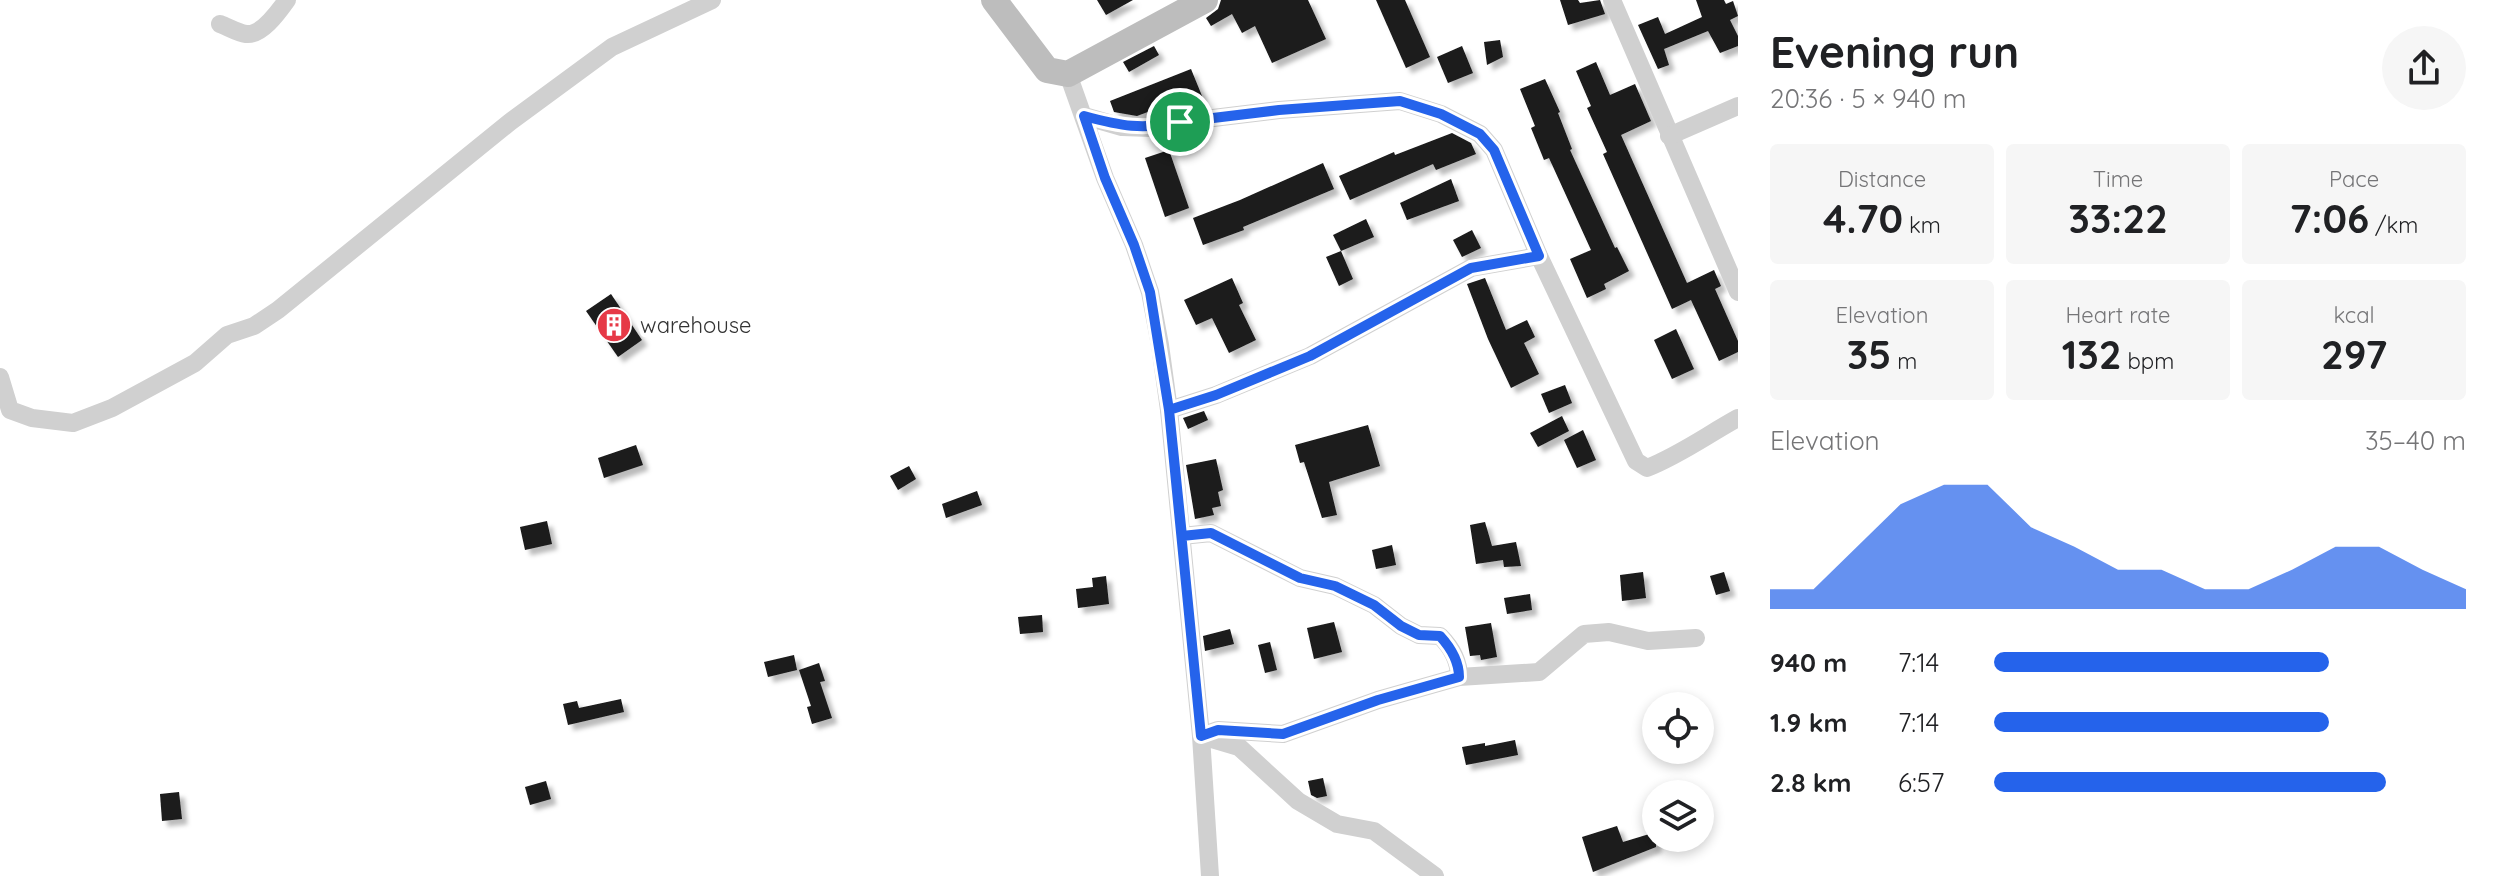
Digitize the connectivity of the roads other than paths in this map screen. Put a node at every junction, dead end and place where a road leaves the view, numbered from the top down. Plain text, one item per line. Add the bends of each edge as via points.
1 (287, 0) edge
2 (712, 0) edge
3 (994, 0) edge
4 (1205, 0) edge
5 (1612, 0) edge
6 (220, 24) dead end
7 (1068, 74) junction
8 (1738, 106) edge
9 (1084, 116) junction
10 (1669, 136) junction
11 (1539, 256) junction
12 (1732, 263) edge
13 (1738, 292) edge
14 (0, 377) edge
15 (1169, 410) junction
16 (1738, 418) edge
17 (1182, 536) junction
18 (1696, 638) dead end
19 (1459, 677) junction
20 (1201, 736) junction
21 (1210, 876) edge
22 (1435, 876) edge

1 - 6 street via 257,32 247,34
2 - 14 street via 612,47 510,122 278,310 227,335 195,363 112,408 73,423 32,418 10,410
3 - 7 street via 1047,70
4 - 7 street
5 - 10 street
7 - 9 street
8 - 10 street
9 - 11 street via 1122,127 1151,128 1279,110 1400,101 1480,134 1494,150
9 - 15 street via 1150,292
10 - 12 street
11 - 15 street via 1471,268 1310,356
11 - 16 street via 1636,461 1647,468
12 - 13 street
15 - 17 street
17 - 19 street via 1211,533 1300,578 1335,586 1374,605 1419,635 1440,636 1459,665
17 - 20 street
18 - 19 street via 1648,641 1609,632 1584,634 1539,672
19 - 20 street via 1283,734 1218,730
20 - 21 street
20 - 22 street via 1239,747 1298,801 1337,824 1374,831

